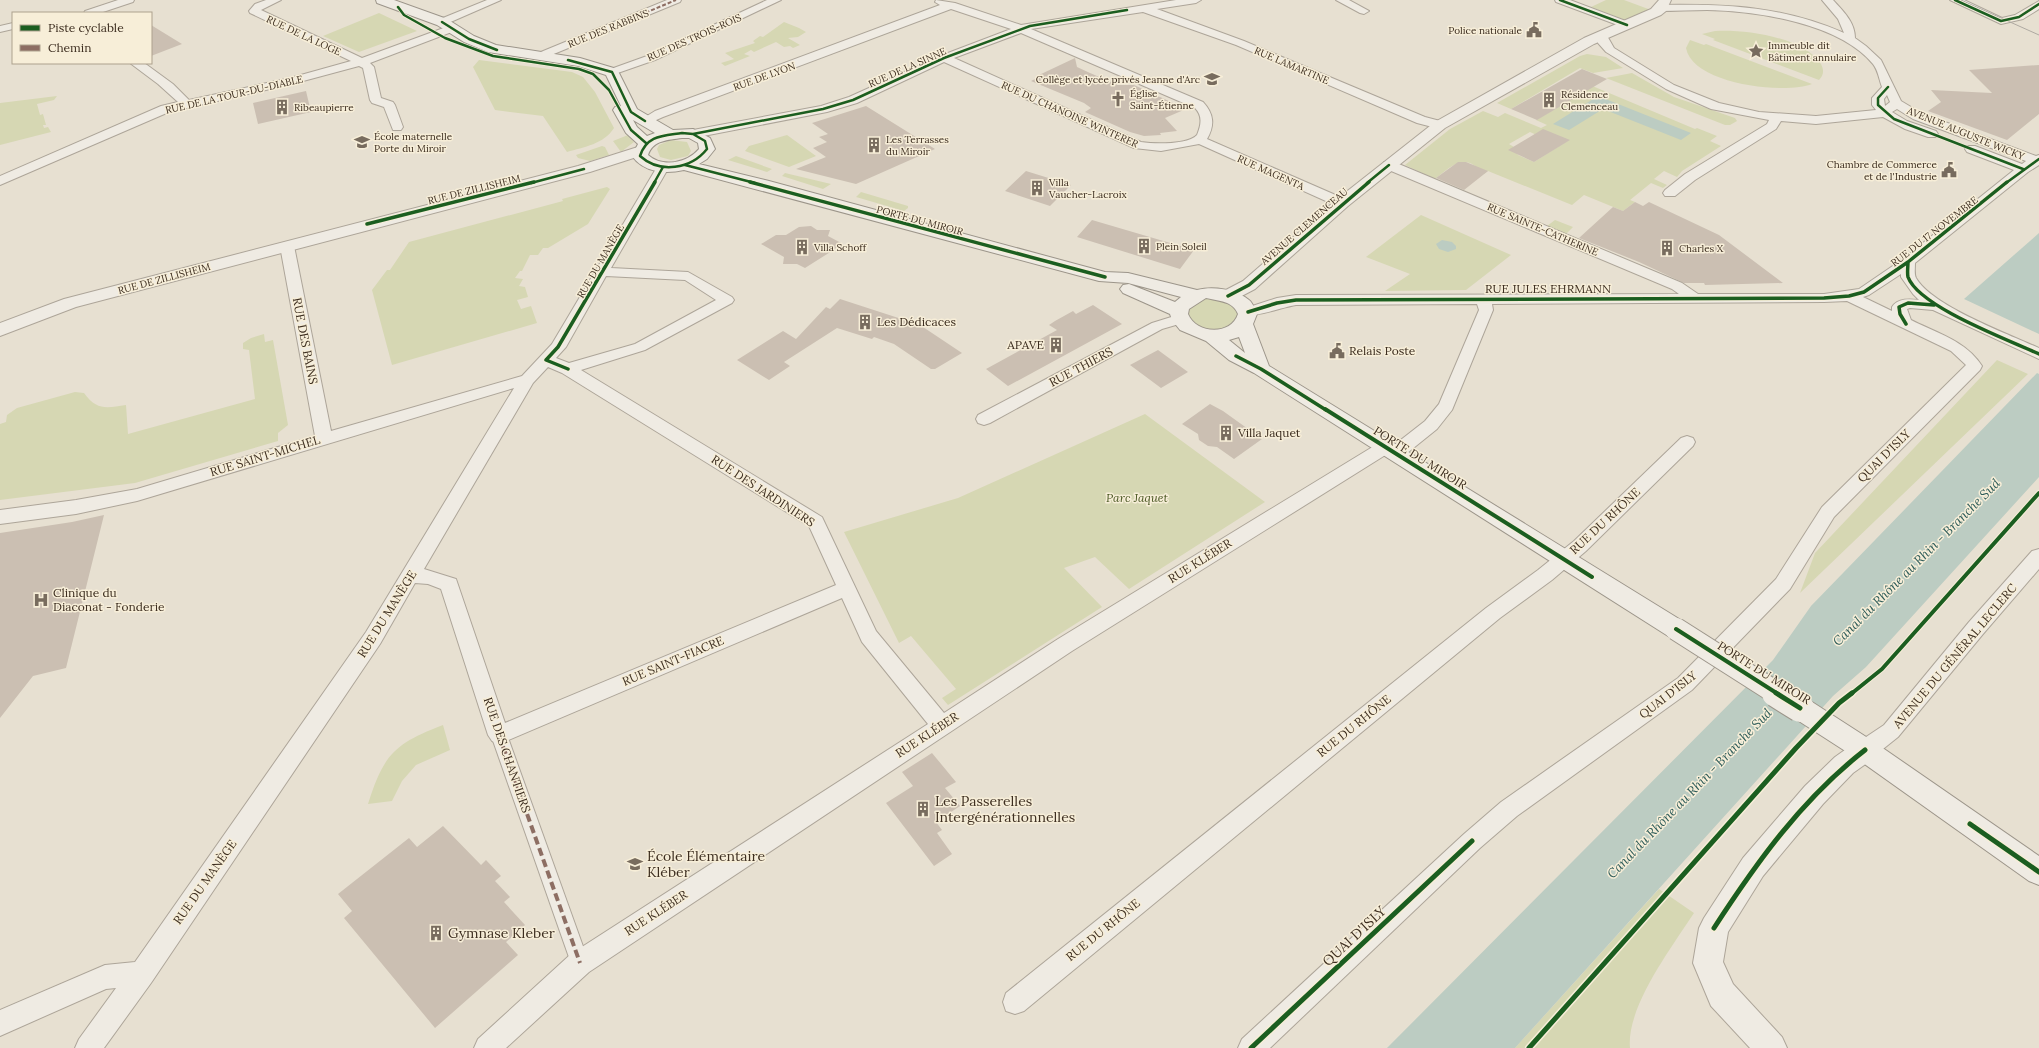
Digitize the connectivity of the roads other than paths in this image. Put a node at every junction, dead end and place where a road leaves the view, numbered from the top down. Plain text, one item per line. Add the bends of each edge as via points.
1 (129, 0) edge
2 (276, 0) edge
3 (382, 0) edge
4 (496, 0) edge
5 (676, 0) edge
6 (776, 0) edge
7 (934, 0) edge
8 (1196, 0) edge
9 (1341, 0) edge
10 (1560, 0) edge
11 (1828, 0) edge
12 (1955, 0) edge
13 (982, 2) dead end
14 (1663, 4) edge
15 (2039, 4) edge
16 (951, 5) junction
17 (1125, 5) edge
18 (398, 7) junction
19 (1142, 8) junction
20 (968, 9) junction
21 (1364, 11) dead end
22 (92, 12) edge
23 (1627, 25) junction
24 (12, 26) edge
25 (0, 28) edge
26 (444, 28) junction
27 (1019, 29) junction
28 (1602, 36) junction
29 (1849, 40) junction
30 (493, 56) junction
31 (540, 56) junction
32 (944, 58) junction
33 (361, 62) junction
34 (138, 64) edge
35 (612, 72) junction
36 (1888, 87) junction
37 (1896, 103) junction
38 (186, 104) junction
39 (1884, 113) junction
40 (1777, 118) junction
41 (645, 121) junction
42 (1440, 125) junction
43 (397, 127) dead end
44 (740, 127) junction
45 (669, 134) junction
46 (693, 134) junction
47 (1200, 140) junction
48 (706, 149) junction
49 (643, 151) junction
50 (2038, 160) edge
51 (685, 165) junction
52 (1390, 165) junction
53 (663, 167) junction
54 (2023, 169) junction
55 (746, 179) junction
56 (0, 181) edge
57 (1670, 193) dead end
58 (1342, 203) junction
59 (287, 246) junction
60 (1908, 262) junction
61 (603, 272) junction
62 (1105, 277) junction
63 (1196, 295) junction
64 (1228, 296) junction
65 (1849, 296) junction
66 (1694, 298) junction
67 (1483, 299) junction
68 (70, 303) junction
69 (1936, 306) junction
70 (0, 313) edge
71 (1180, 315) junction
72 (1247, 319) junction
73 (1906, 324) junction
74 (0, 330) edge
75 (1210, 335) junction
76 (2039, 354) edge
77 (546, 360) junction
78 (568, 369) junction
79 (1260, 369) junction
80 (527, 380) junction
81 (984, 420) dead end
82 (324, 437) junction
83 (1687, 442) dead end
84 (1390, 451) junction
85 (0, 517) edge
86 (2039, 556) edge
87 (1564, 559) junction
88 (411, 576) junction
89 (847, 588) junction
90 (942, 726) junction
91 (499, 735) junction
92 (1865, 750) junction
93 (2039, 872) edge
94 (580, 963) junction
95 (142, 974) junction
96 (1015, 1002) dead end
97 (0, 1023) edge
98 (88, 1048) edge
99 (487, 1048) edge
100 (1251, 1048) edge
101 (1771, 1048) edge

1 - 22 street
2 - 33 street, RUE DE LA LOGE via 259,6 254,11
3 - 18 main road
4 - 26 street, RUE DE LA TOUR-DU-DIABLE
5 - 31 street, RUE DES RABBINS
6 - 35 street, RUE DES TROIS-ROIS via 651,58
7 - 16 street
8 - 19 street, RUE DE LA SINNE
9 - 21 street
10 - 23 street
11 - 29 street via 1848,26
12 - 15 street via 2001,21 2019,17
13 - 20 street
14 - 23 main road, AVENUE CLEMENCEAU
14 - 29 street, AVENUE AUGUSTE WICKY via 1759,12 1801,22
16 - 20 street
16 - 41 street, RUE DE LYON
17 - 19 street, RUE DE LA SINNE
17 - 27 street, RUE DE LA SINNE
18 - 26 main road
18 - 26 main road via 404,15 419,22
19 - 42 street, RUE LAMARTINE via 1240,43 1421,120
20 - 27 street
23 - 28 main road, AVENUE CLEMENCEAU
24 - 25 street
26 - 30 main road
26 - 31 main road via 493,50
26 - 33 street, RUE DE LA TOUR-DU-DIABLE via 400,49
27 - 32 street, RUE DE LA SINNE
27 - 47 street via 1199,105 1208,117 1206,131
28 - 40 street via 1610,50 1670,87 1716,106
28 - 42 main road, AVENUE CLEMENCEAU
29 - 36 street, AVENUE AUGUSTE WICKY via 1877,62
30 - 31 main road via 534,59
30 - 49 main road via 579,69 592,74 609,90
31 - 35 main road via 580,62
32 - 44 street, RUE DE LA SINNE via 853,100
32 - 47 street, RUE DU CHANOINE WINTERER via 1138,146 1184,145
33 - 38 street, RUE DE LA TOUR-DU-DIABLE via 292,81
33 - 43 street via 368,67 376,100 389,105
34 - 38 street via 151,71
35 - 41 main road via 631,112
36 - 37 street, AVENUE AUGUSTE WICKY
36 - 39 street via 1878,98 1878,106
37 - 39 street, AVENUE AUGUSTE WICKY
37 - 50 street, AVENUE AUGUSTE WICKY via 1917,116
38 - 56 street, RUE DE LA TOUR-DU-DIABLE via 153,114
39 - 40 street via 1816,120
39 - 54 street, AVENUE AUGUSTE WICKY
40 - 57 street via 1772,126 1690,177
41 - 45 main road
42 - 52 main road, AVENUE CLEMENCEAU
44 - 46 street, RUE DE LA SINNE
44 - 48 street, RUE DE LA SINNE
45 - 46 main road
45 - 49 main road via 656,137
46 - 48 main road, PORTE DU MIROIR via 705,141
47 - 58 street, RUE MAGENTA
48 - 51 main road, PORTE DU MIROIR via 700,158
48 - 55 main road, PORTE DU MIROIR
49 - 53 main road, PORTE DU MIROIR via 650,164
49 - 59 main road, RUE DE ZILLISHEIM via 584,169
50 - 54 street, RUE DU 17 NOVEMBRE
51 - 53 main road, PORTE DU MIROIR
51 - 55 main road, PORTE DU MIROIR
52 - 58 main road, AVENUE CLEMENCEAU
52 - 66 street, RUE SAINTE-CATHERINE via 1677,286
53 - 61 street, RUE DU MANÈGE
54 - 60 street, RUE DU 17 NOVEMBRE
55 - 62 main road, PORTE DU MIROIR via 935,233
58 - 64 main road, AVENUE CLEMENCEAU via 1249,285
59 - 68 main road, RUE DE ZILLISHEIM
59 - 82 street, RUE DES BAINS
60 - 65 street, RUE DU 17 NOVEMBRE via 1864,292
60 - 69 street via 1908,277 1918,291
61 - 77 street, RUE DU MANÈGE via 558,347
61 - 78 street via 688,276 727,300 640,347
62 - 63 main road, PORTE DU MIROIR via 1128,278
62 - 71 main road, PORTE DU MIROIR
63 - 64 main road
63 - 71 main road via 1182,304
64 - 72 main road via 1244,306
65 - 66 street, RUE JULES EHRMANN
65 - 73 street, QUAI D'ISLY
66 - 67 street, RUE JULES EHRMANN
67 - 72 street, RUE JULES EHRMANN via 1296,300 1277,303
67 - 84 street, RUE KLÉBER via 1486,310 1446,406 1431,425
68 - 70 main road, RUE DE ZILLISHEIM
68 - 74 main road, RUE DE ZILLISHEIM
69 - 73 street via 1908,303 1899,307
69 - 76 street
71 - 75 main road via 1192,330
71 - 81 street, RUE THIERS
72 - 75 main road via 1239,331 1229,335
72 - 79 main road via 1248,338
73 - 100 street, QUAI D'ISLY via 1956,348 1969,358 1974,366 1828,512 1783,584 1758,612 1685,684 1509,809
75 - 79 main road, PORTE DU MIROIR via 1236,356
77 - 78 street, RUE DES JARDINIERS
77 - 80 street, RUE DU MANÈGE
78 - 89 street, RUE DES JARDINIERS via 816,522
79 - 84 main road, PORTE DU MIROIR
80 - 82 street, RUE SAINT-MICHEL
80 - 88 street, RUE DU MANÈGE
82 - 85 street, RUE SAINT-MICHEL via 137,495 76,507
83 - 87 street, RUE DU RHÔNE
84 - 87 main road, PORTE DU MIROIR
84 - 90 street, RUE KLÉBER via 1065,645
86 - 92 street, AVENUE DU GÉNÉRAL LECLERC via 1891,731
87 - 92 main road, PORTE DU MIROIR, bridge
87 - 96 street, RUE DU RHÔNE via 1493,613
88 - 91 street, RUE DES CHANTIERS via 429,577 449,584
88 - 95 street, RUE DU MANÈGE via 373,638
89 - 90 street, RUE DES JARDINIERS via 869,636
89 - 91 street, RUE SAINT-FIACRE
90 - 94 street, RUE KLÉBER
91 - 94 street, RUE DES CHANTIERS
92 - 93 main road, PORTE DU MIROIR
92 - 101 main road via 1844,765 1814,795 1753,867 1714,928 1708,963 1722,995
94 - 99 street, RUE KLÉBER
95 - 97 street via 105,977
95 - 98 street, RUE DU MANÈGE

